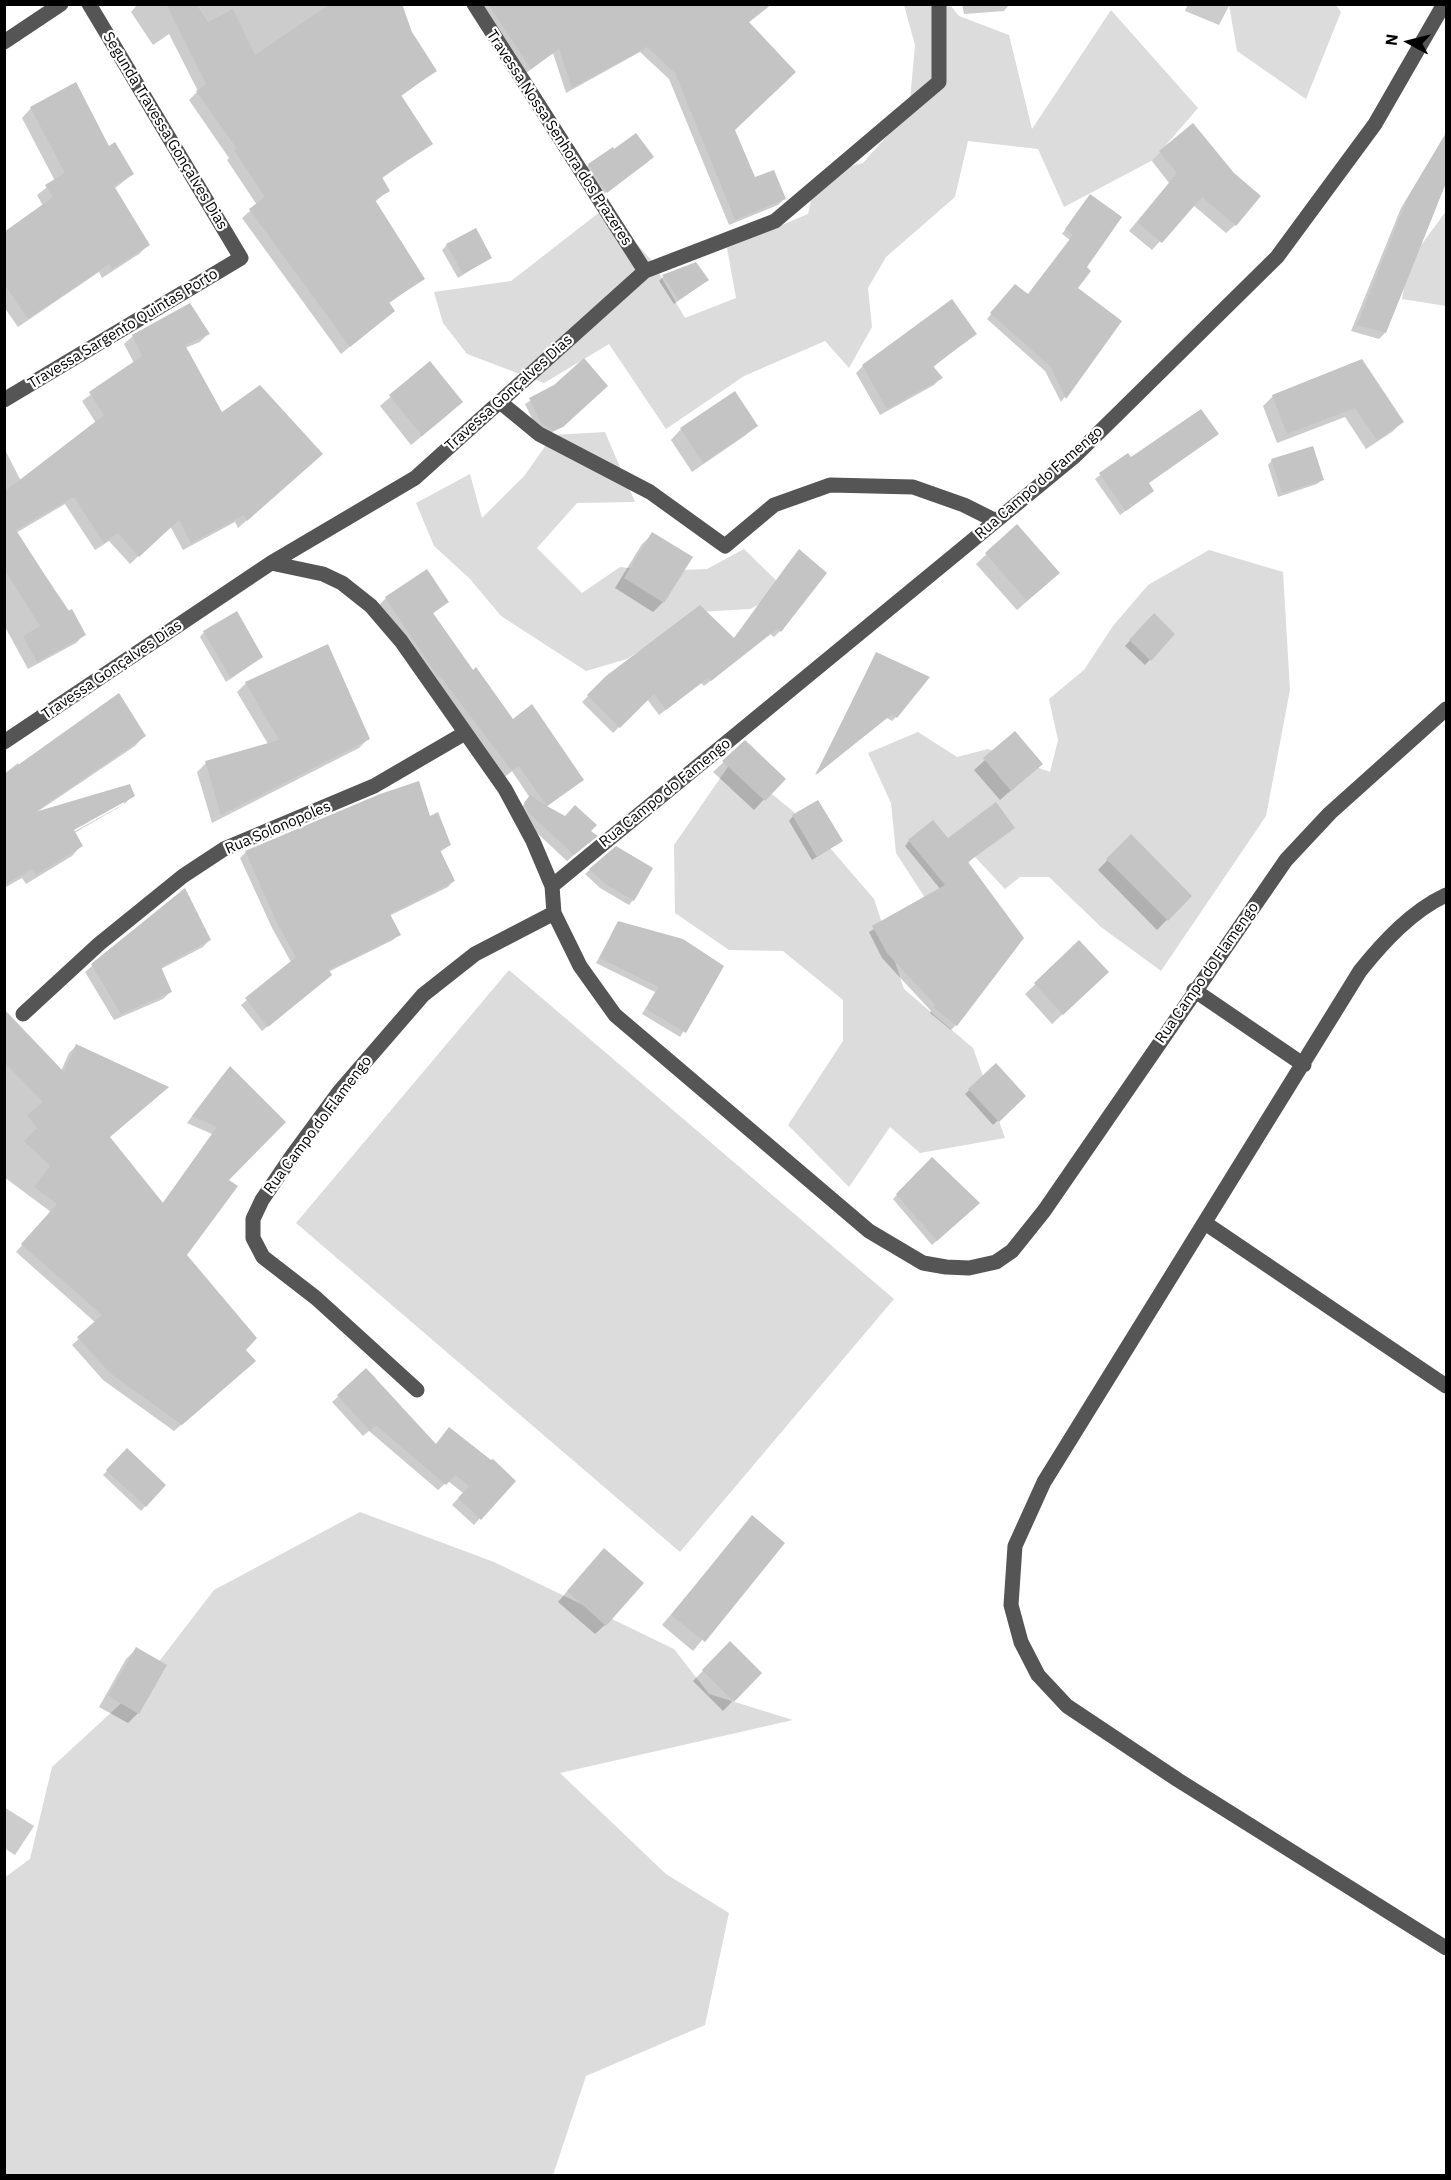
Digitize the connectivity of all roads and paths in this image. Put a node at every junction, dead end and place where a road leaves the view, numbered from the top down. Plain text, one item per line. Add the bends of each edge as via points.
1 (61, 4) edge
2 (89, 4) edge
3 (474, 4) edge
4 (939, 4) edge
5 (1444, 4) edge
6 (4, 42) edge
7 (241, 258) joint
8 (645, 271) junction
9 (4, 400) edge
10 (500, 402) junction
11 (996, 521) junction
12 (271, 563) junction
13 (1446, 709) edge
14 (465, 733) junction
15 (4, 742) edge
16 (552, 886) junction
17 (1446, 895) edge
18 (555, 913) junction
19 (1194, 990) junction
20 (23, 1014) dead end
21 (1304, 1065) junction
22 (1205, 1223) junction
23 (1446, 1386) edge
24 (417, 1390) dead end
25 (1446, 1948) edge

1 - 6 street
2 - 7 street, Segunda Travessa Gonçalves Dias
3 - 8 street, Travessa Nossa Senhora dos Prazeres
4 - 8 street, Travessa Gonçalves Dias via 939,82 775,221
5 - 11 street, Rua Campo do Famengo via 1376,124 1277,257 1075,456
7 - 9 street, Travessa Sargento Quintas Porto
8 - 10 street, Travessa Gonçalves Dias
10 - 11 street via 539,434 650,492 724,546 774,505 830,485 912,487
10 - 12 street, Travessa Gonçalves Dias via 415,478
11 - 16 street, Rua Campo do Famengo
12 - 14 street via 323,574 342,583 371,606 401,641
12 - 15 street, Travessa Gonçalves Dias
13 - 19 street, Rua Campo do Flamengo via 1330,813 1286,860
14 - 16 street via 505,789
14 - 20 street, Rua Solonopoles via 374,786 224,849 183,876 99,944
16 - 18 street
17 - 21 street via 1417,913 1378,948
18 - 19 street, Rua Campo do Flamengo via 587,980 615,1015 869,1231 923,1263 946,1267 969,1268 996,1262 1012,1251 1044,1211
18 - 24 street, Rua Campo do Flamengo via 475,954 423,995 339,1092 262,1200 253,1219 253,1238 263,1257 316,1298
19 - 21 street
21 - 22 street
22 - 23 street
22 - 25 street via 1044,1482 1015,1546 1011,1605 1021,1642 1038,1675 1067,1706

